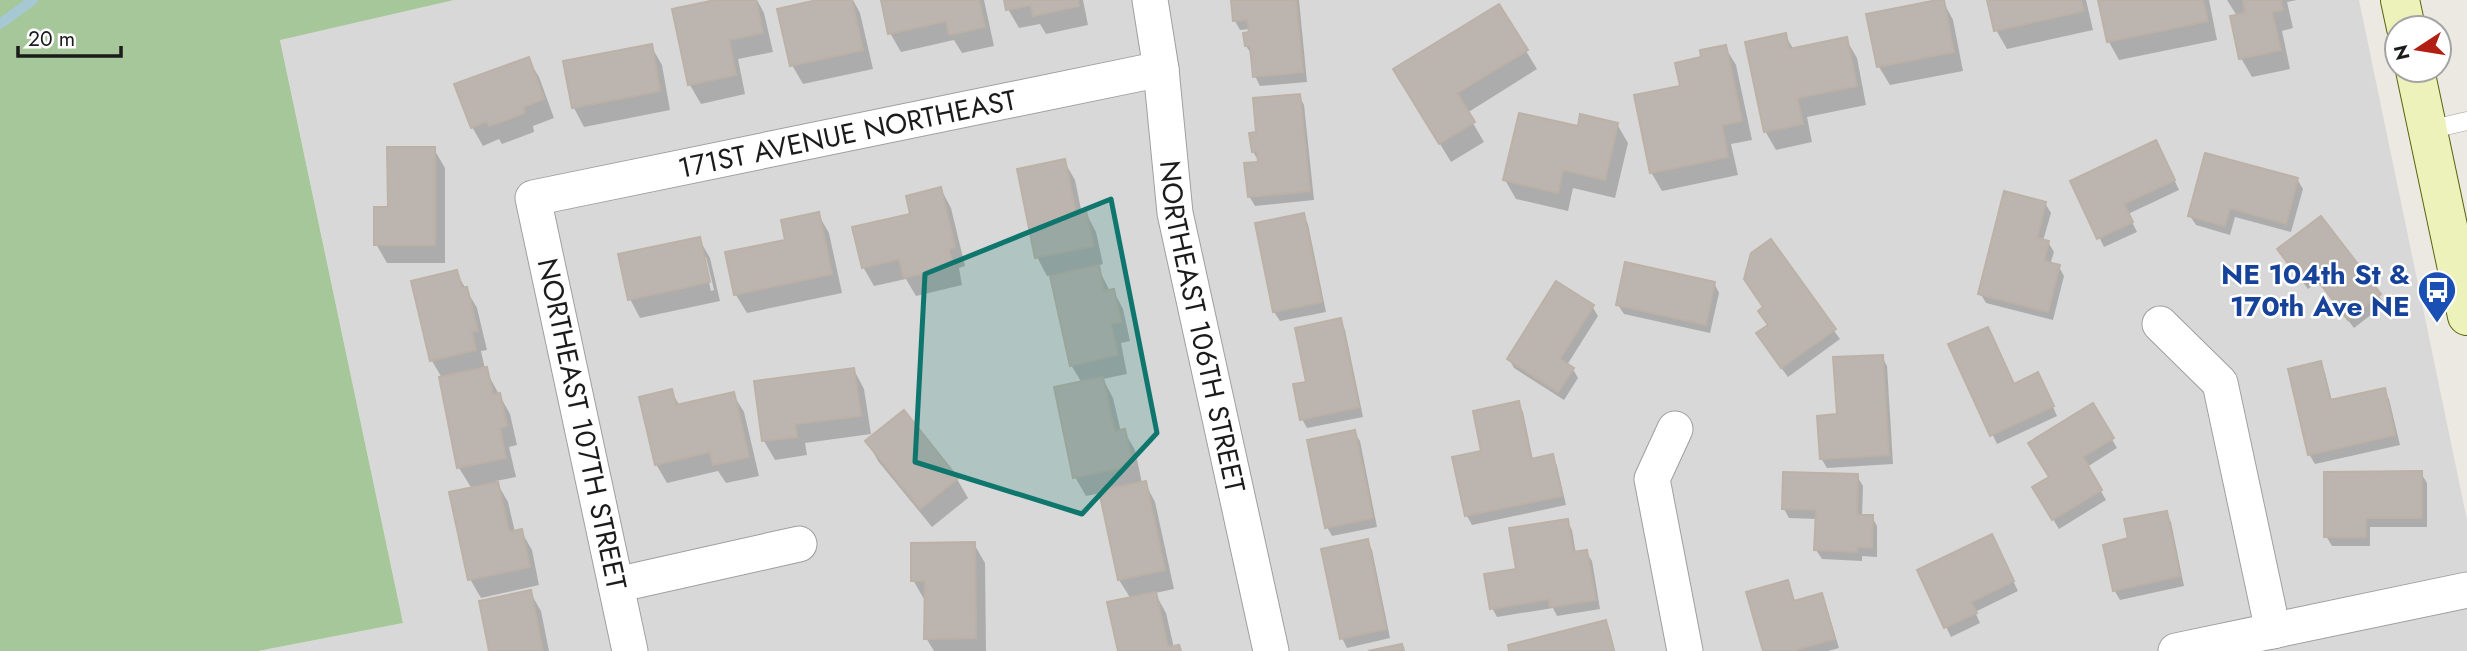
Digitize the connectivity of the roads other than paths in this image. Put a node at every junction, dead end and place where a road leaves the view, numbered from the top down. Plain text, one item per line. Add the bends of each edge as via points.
1 (1150, 0) edge
2 (1161, 69) junction
3 (2418, 84) edge
4 (2467, 121) edge
5 (2428, 130) junction
6 (533, 198) joint
7 (2467, 316) edge
8 (2160, 324) dead end
9 (1675, 429) dead end
10 (799, 544) dead end
11 (617, 585) junction
12 (2467, 590) edge
13 (2273, 631) junction
14 (630, 651) edge
15 (1271, 651) edge
16 (1685, 651) edge
17 (2176, 651) edge

1 - 2 street, NORTHEAST 106TH STREET
2 - 6 street, 171ST AVENUE NORTHEAST
2 - 15 street, NORTHEAST 106TH STREET via 1175,213
3 - 5 street
4 - 5 lane
5 - 7 street
6 - 11 street, NORTHEAST 107TH STREET
8 - 13 street via 2220,383
9 - 16 street via 1652,479
10 - 11 street
11 - 14 street, NORTHEAST 107TH STREET
12 - 13 street
13 - 17 street

